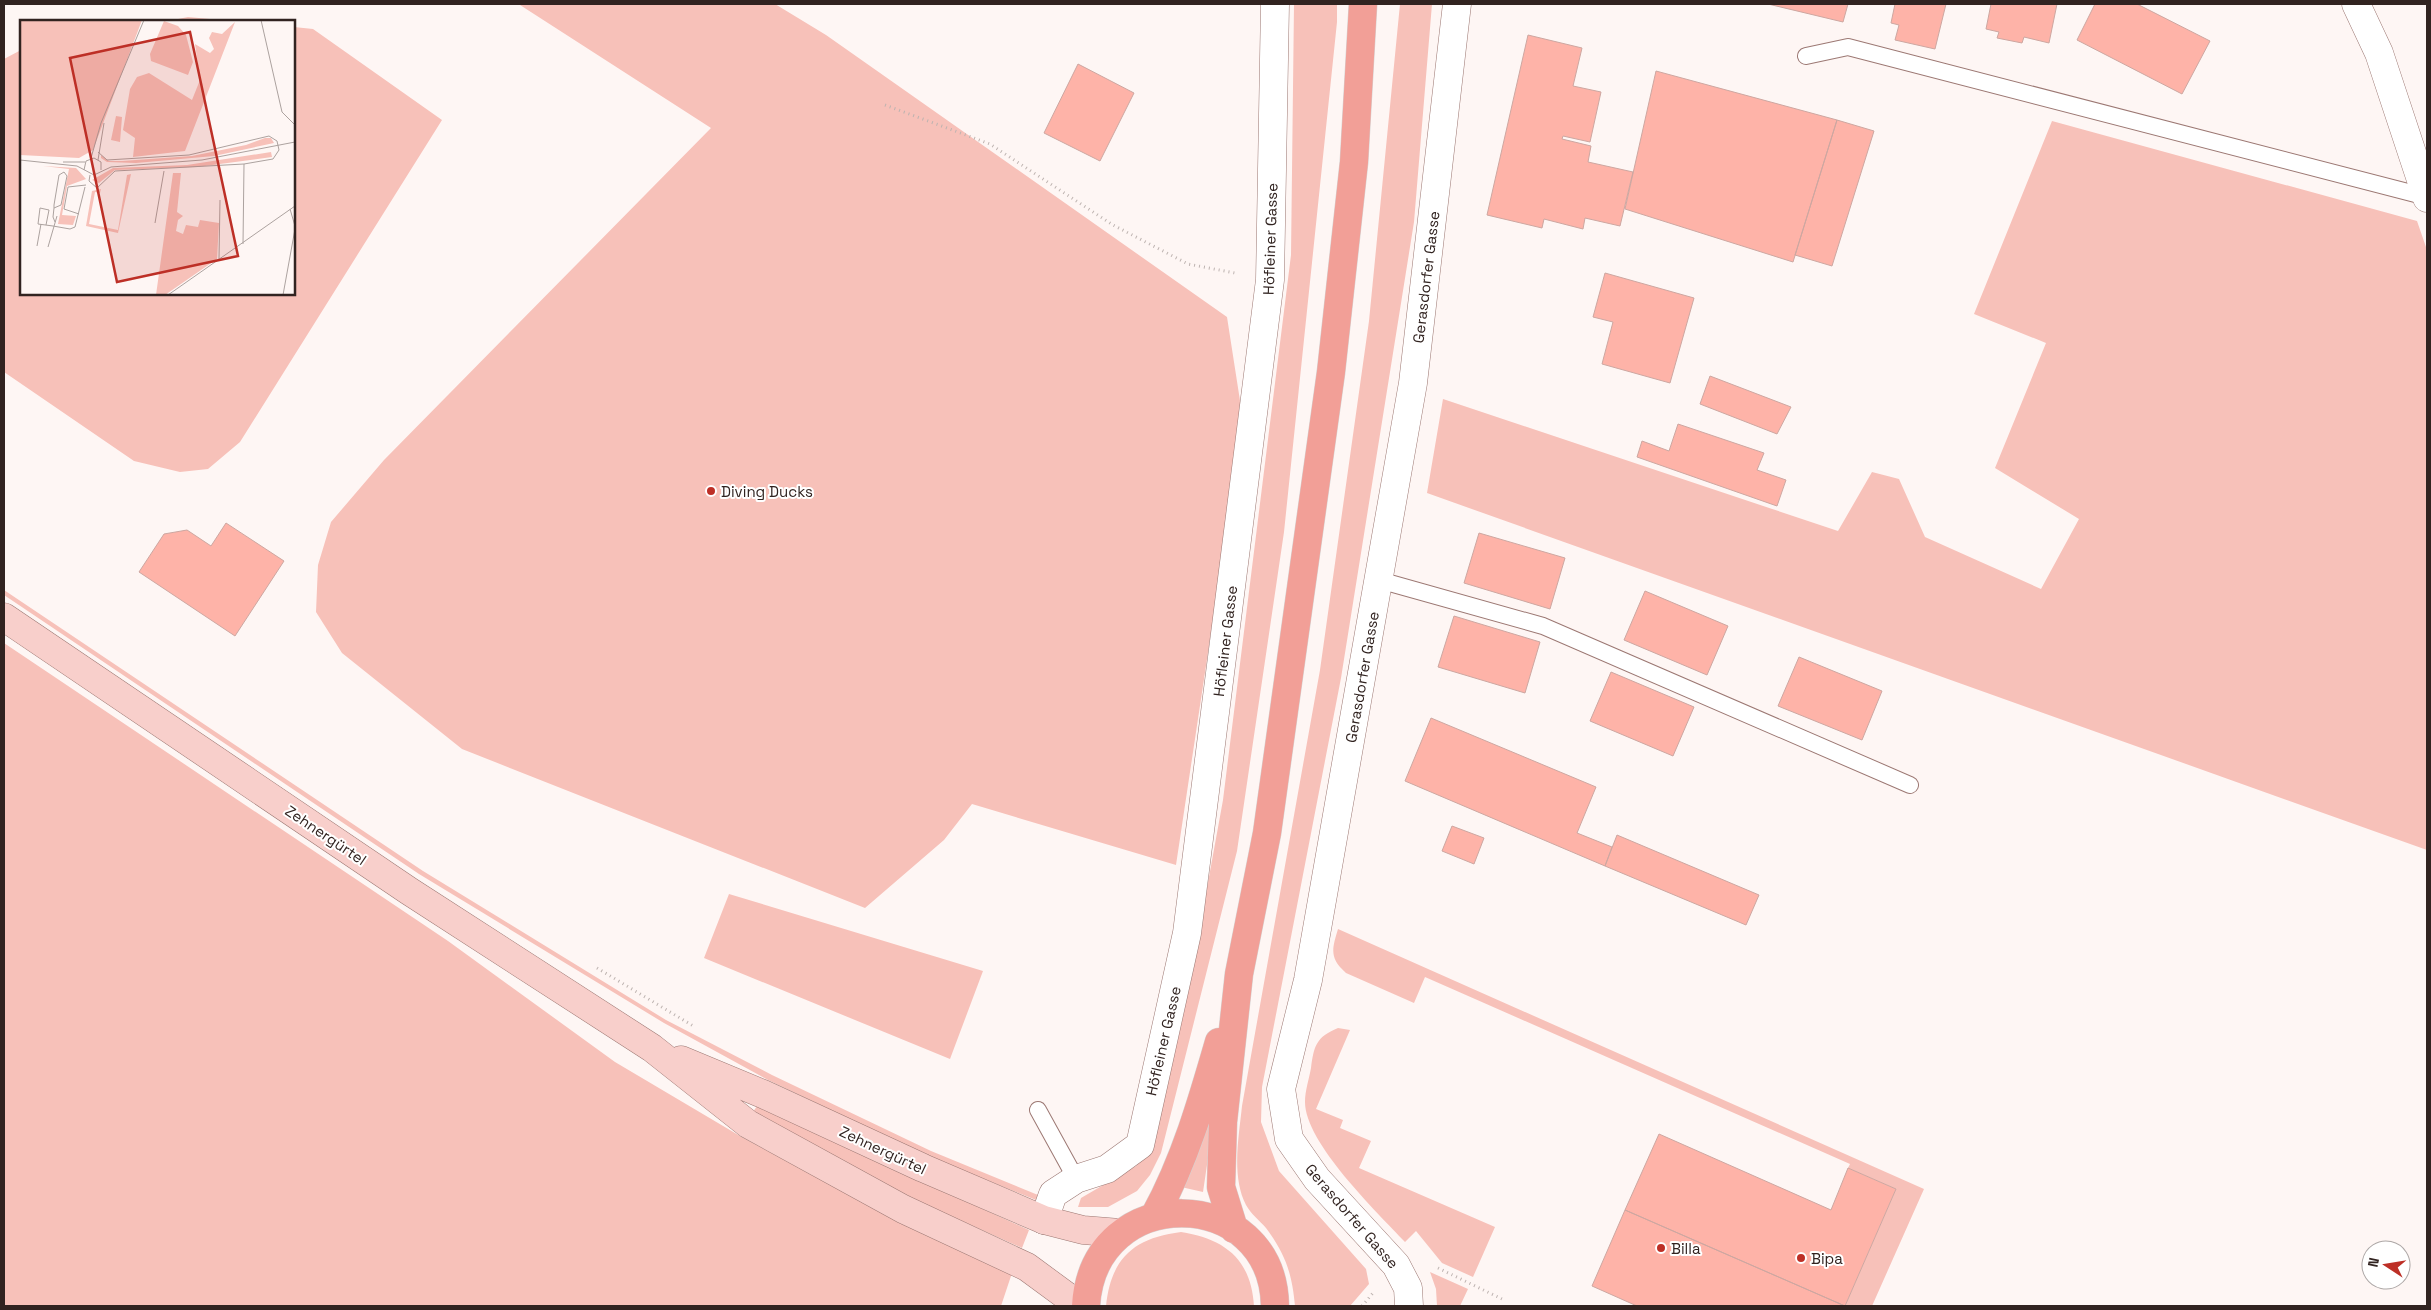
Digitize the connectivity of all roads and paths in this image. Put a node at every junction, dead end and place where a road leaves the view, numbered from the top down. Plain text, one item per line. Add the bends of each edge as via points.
1 (1275, 4) edge
2 (1363, 4) edge
3 (1457, 4) edge
4 (2356, 4) edge
5 (1806, 56) dead end
6 (885, 105) dead end
7 (2427, 197) edge
8 (1270, 280) junction
9 (1379, 580) junction
10 (4, 617) edge
11 (1910, 786) dead end
12 (596, 968) dead end
13 (1240, 974) junction
14 (697, 1028) dead end
15 (652, 1048) junction
16 (1038, 1110) dead end
17 (1076, 1178) junction
18 (1155, 1215) junction
19 (1044, 1220) junction
20 (1234, 1229) junction
21 (1120, 1233) junction
22 (1080, 1306) edge
23 (1086, 1306) edge
24 (1275, 1306) edge
25 (1409, 1306) edge

1 - 8 street, Höfleiner Gasse
2 - 13 main road via 1354,162 1332,372 1267,833
3 - 9 street, Gerasdorfer Gasse via 1413,384
4 - 7 street via 2379,54
5 - 7 lane via 1848,47
6 - 8 path via 990,144 1113,225 1188,264
8 - 17 street, Höfleiner Gasse via 1188,933 1140,1146 1107,1170
9 - 11 lane via 1543,626
9 - 25 street, Gerasdorfer Gasse via 1308,980 1281,1089 1289,1139 1317,1179 1396,1265 1408,1288
10 - 15 main road, Zehnergürtel via 409,891
12 - 14 path
13 - 18 main road via 1197,1116 1174,1180
13 - 20 main road via 1223,1122 1221,1187
15 - 19 main road, Zehnergürtel
15 - 22 main road, Zehnergürtel via 748,1124 904,1209 1027,1267
16 - 17 lane
17 - 19 street, Höfleiner Gasse via 1053,1194
18 - 20 main road via 1188,1212 1220,1221
18 - 21 main road
19 - 21 main road, Zehnergürtel via 1083,1230
20 - 24 main road via 1262,1258 1270,1276
21 - 23 main road via 1097,1260 1090,1276

